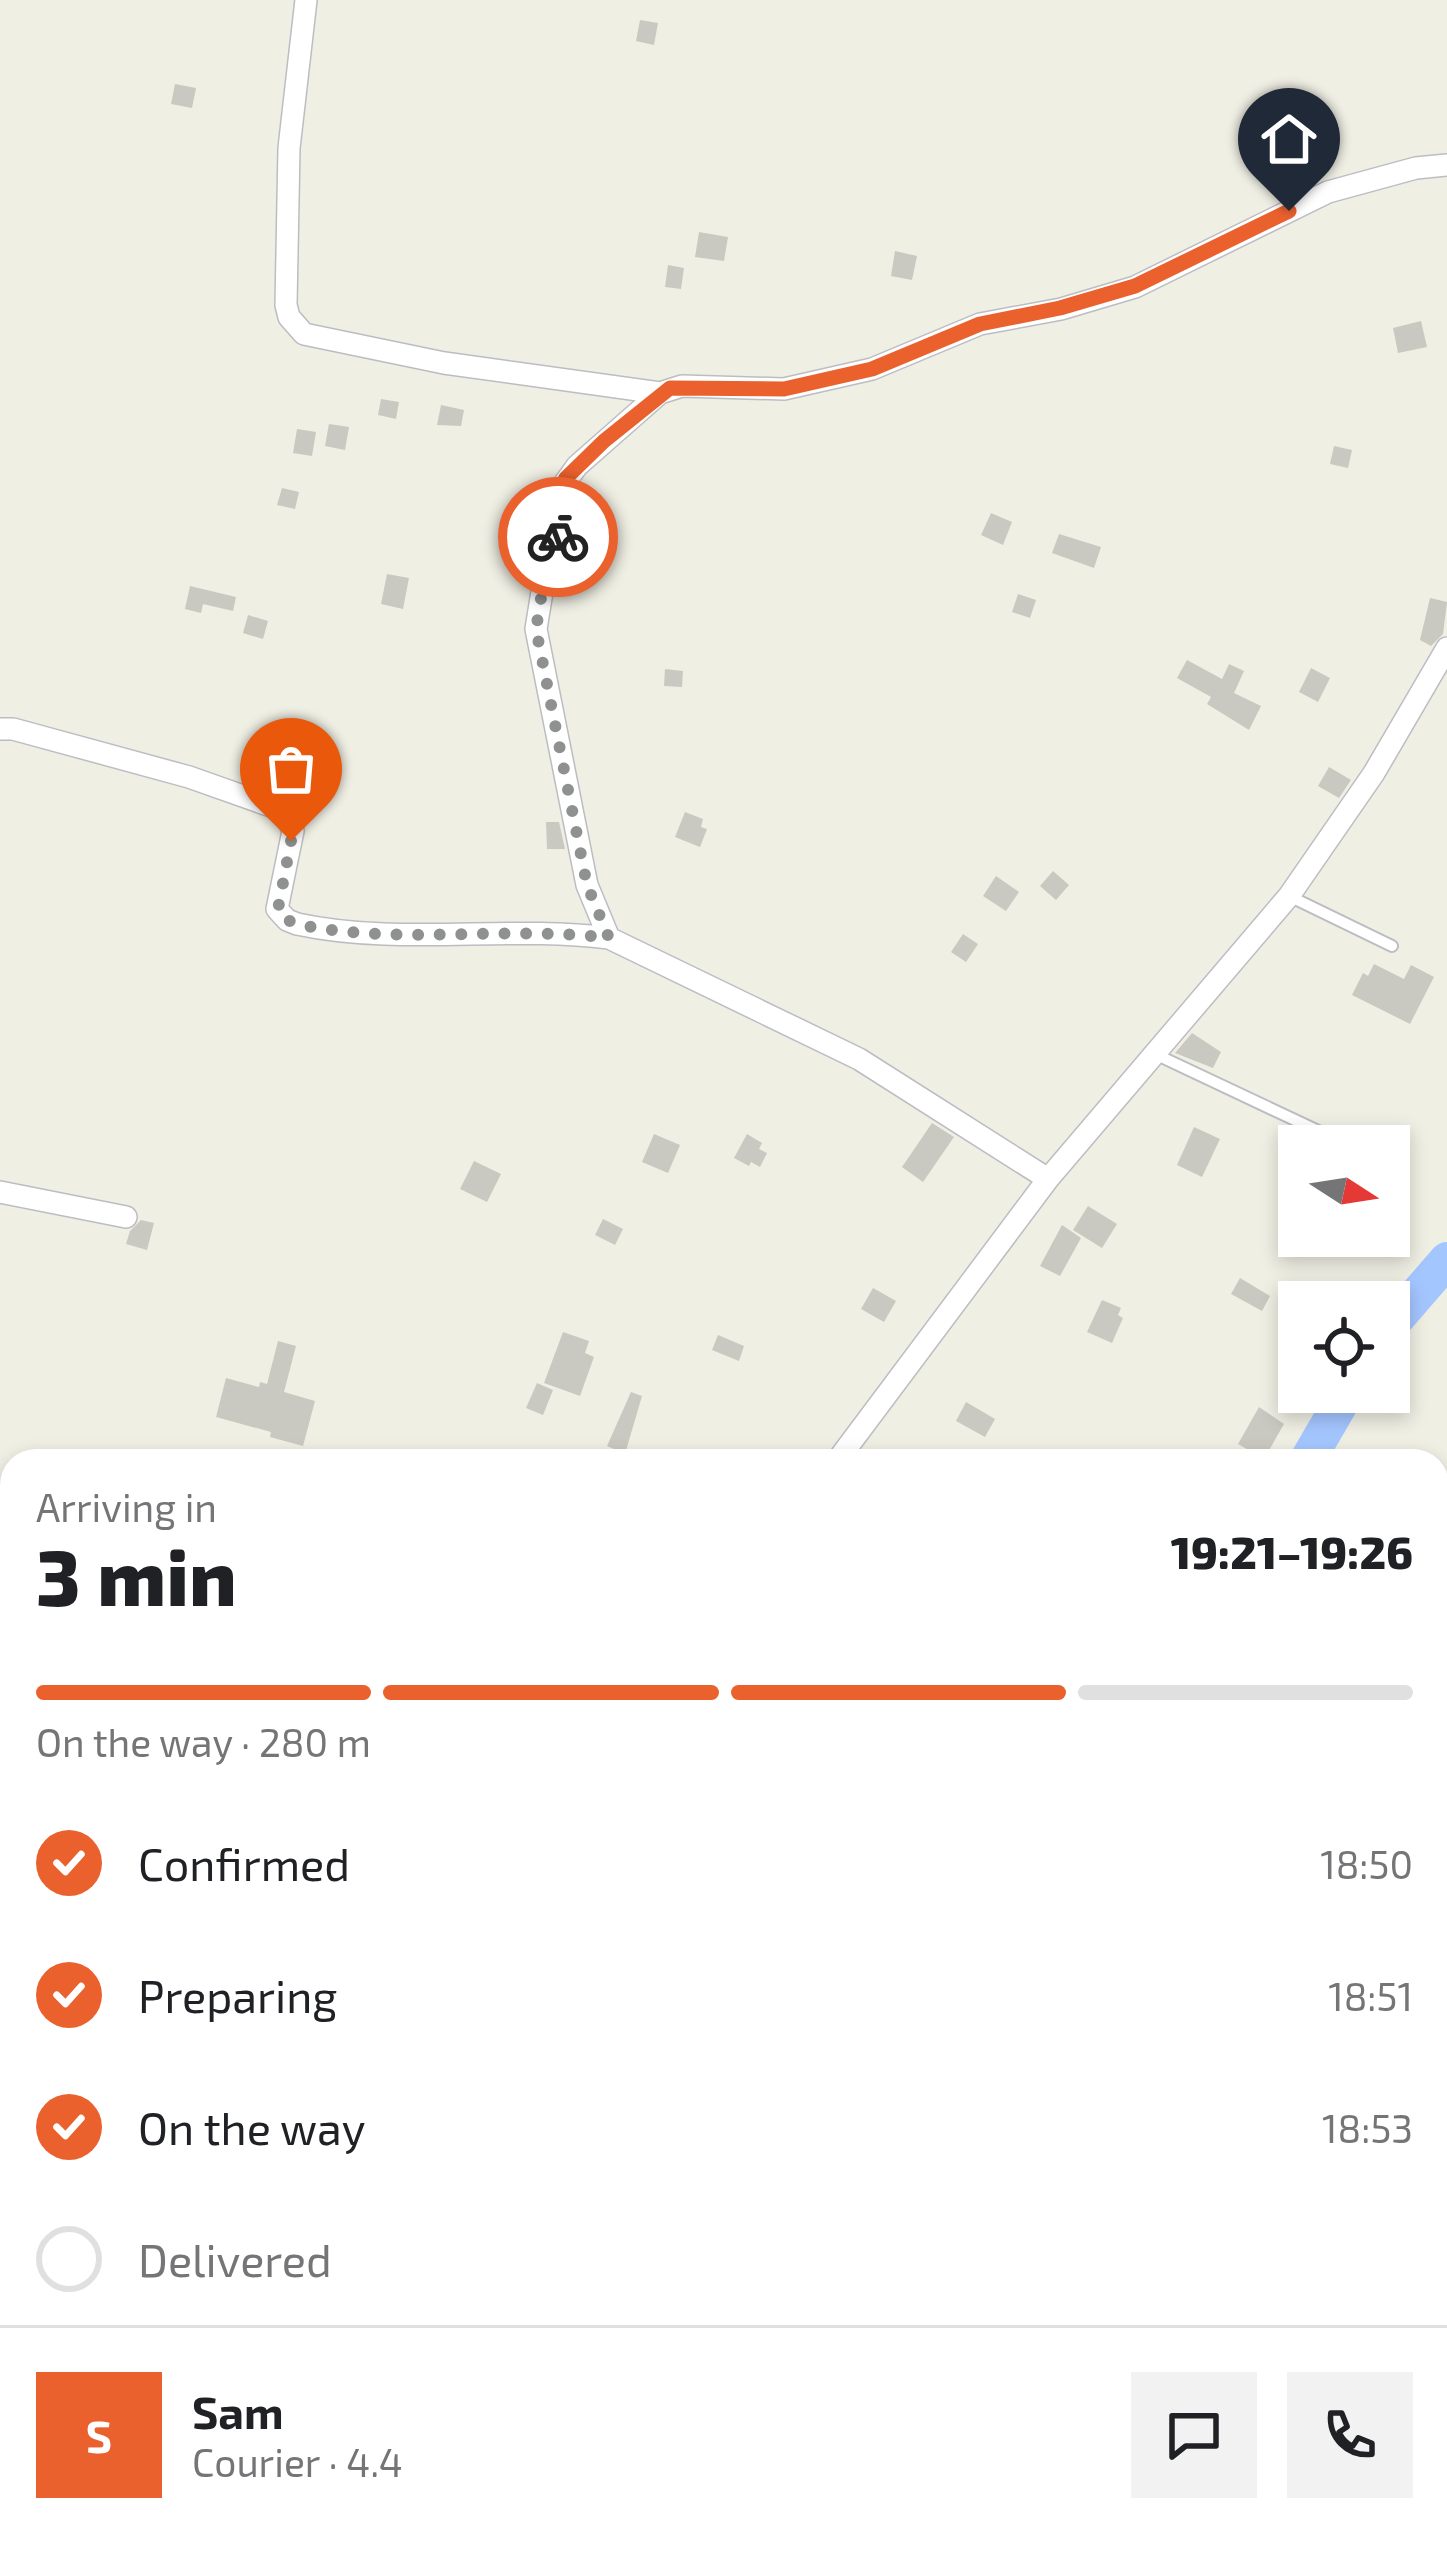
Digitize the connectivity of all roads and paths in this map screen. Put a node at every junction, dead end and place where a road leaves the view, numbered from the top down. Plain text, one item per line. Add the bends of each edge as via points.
1 (306, 0) edge
2 (1447, 166) edge
3 (660, 393) junction
4 (1447, 649) edge
5 (0, 729) edge
6 (1288, 896) junction
7 (609, 938) junction
8 (1392, 946) dead end
9 (1155, 1054) junction
10 (1306, 1125) edge
11 (1048, 1179) junction
12 (0, 1192) edge
13 (126, 1217) dead end
14 (846, 1449) edge

1 - 3 street via 289,148 286,304 297,328 444,363
2 - 3 street via 1328,192 1135,286 980,324 872,369 784,389 682,386
3 - 7 street via 559,491 558,541 536,629 587,885
4 - 6 street
5 - 7 street via 285,811 293,831 278,909 297,924 367,934
6 - 8 lane
6 - 9 street
7 - 11 street via 859,1059
9 - 10 lane
9 - 11 street
11 - 14 street
12 - 13 street

